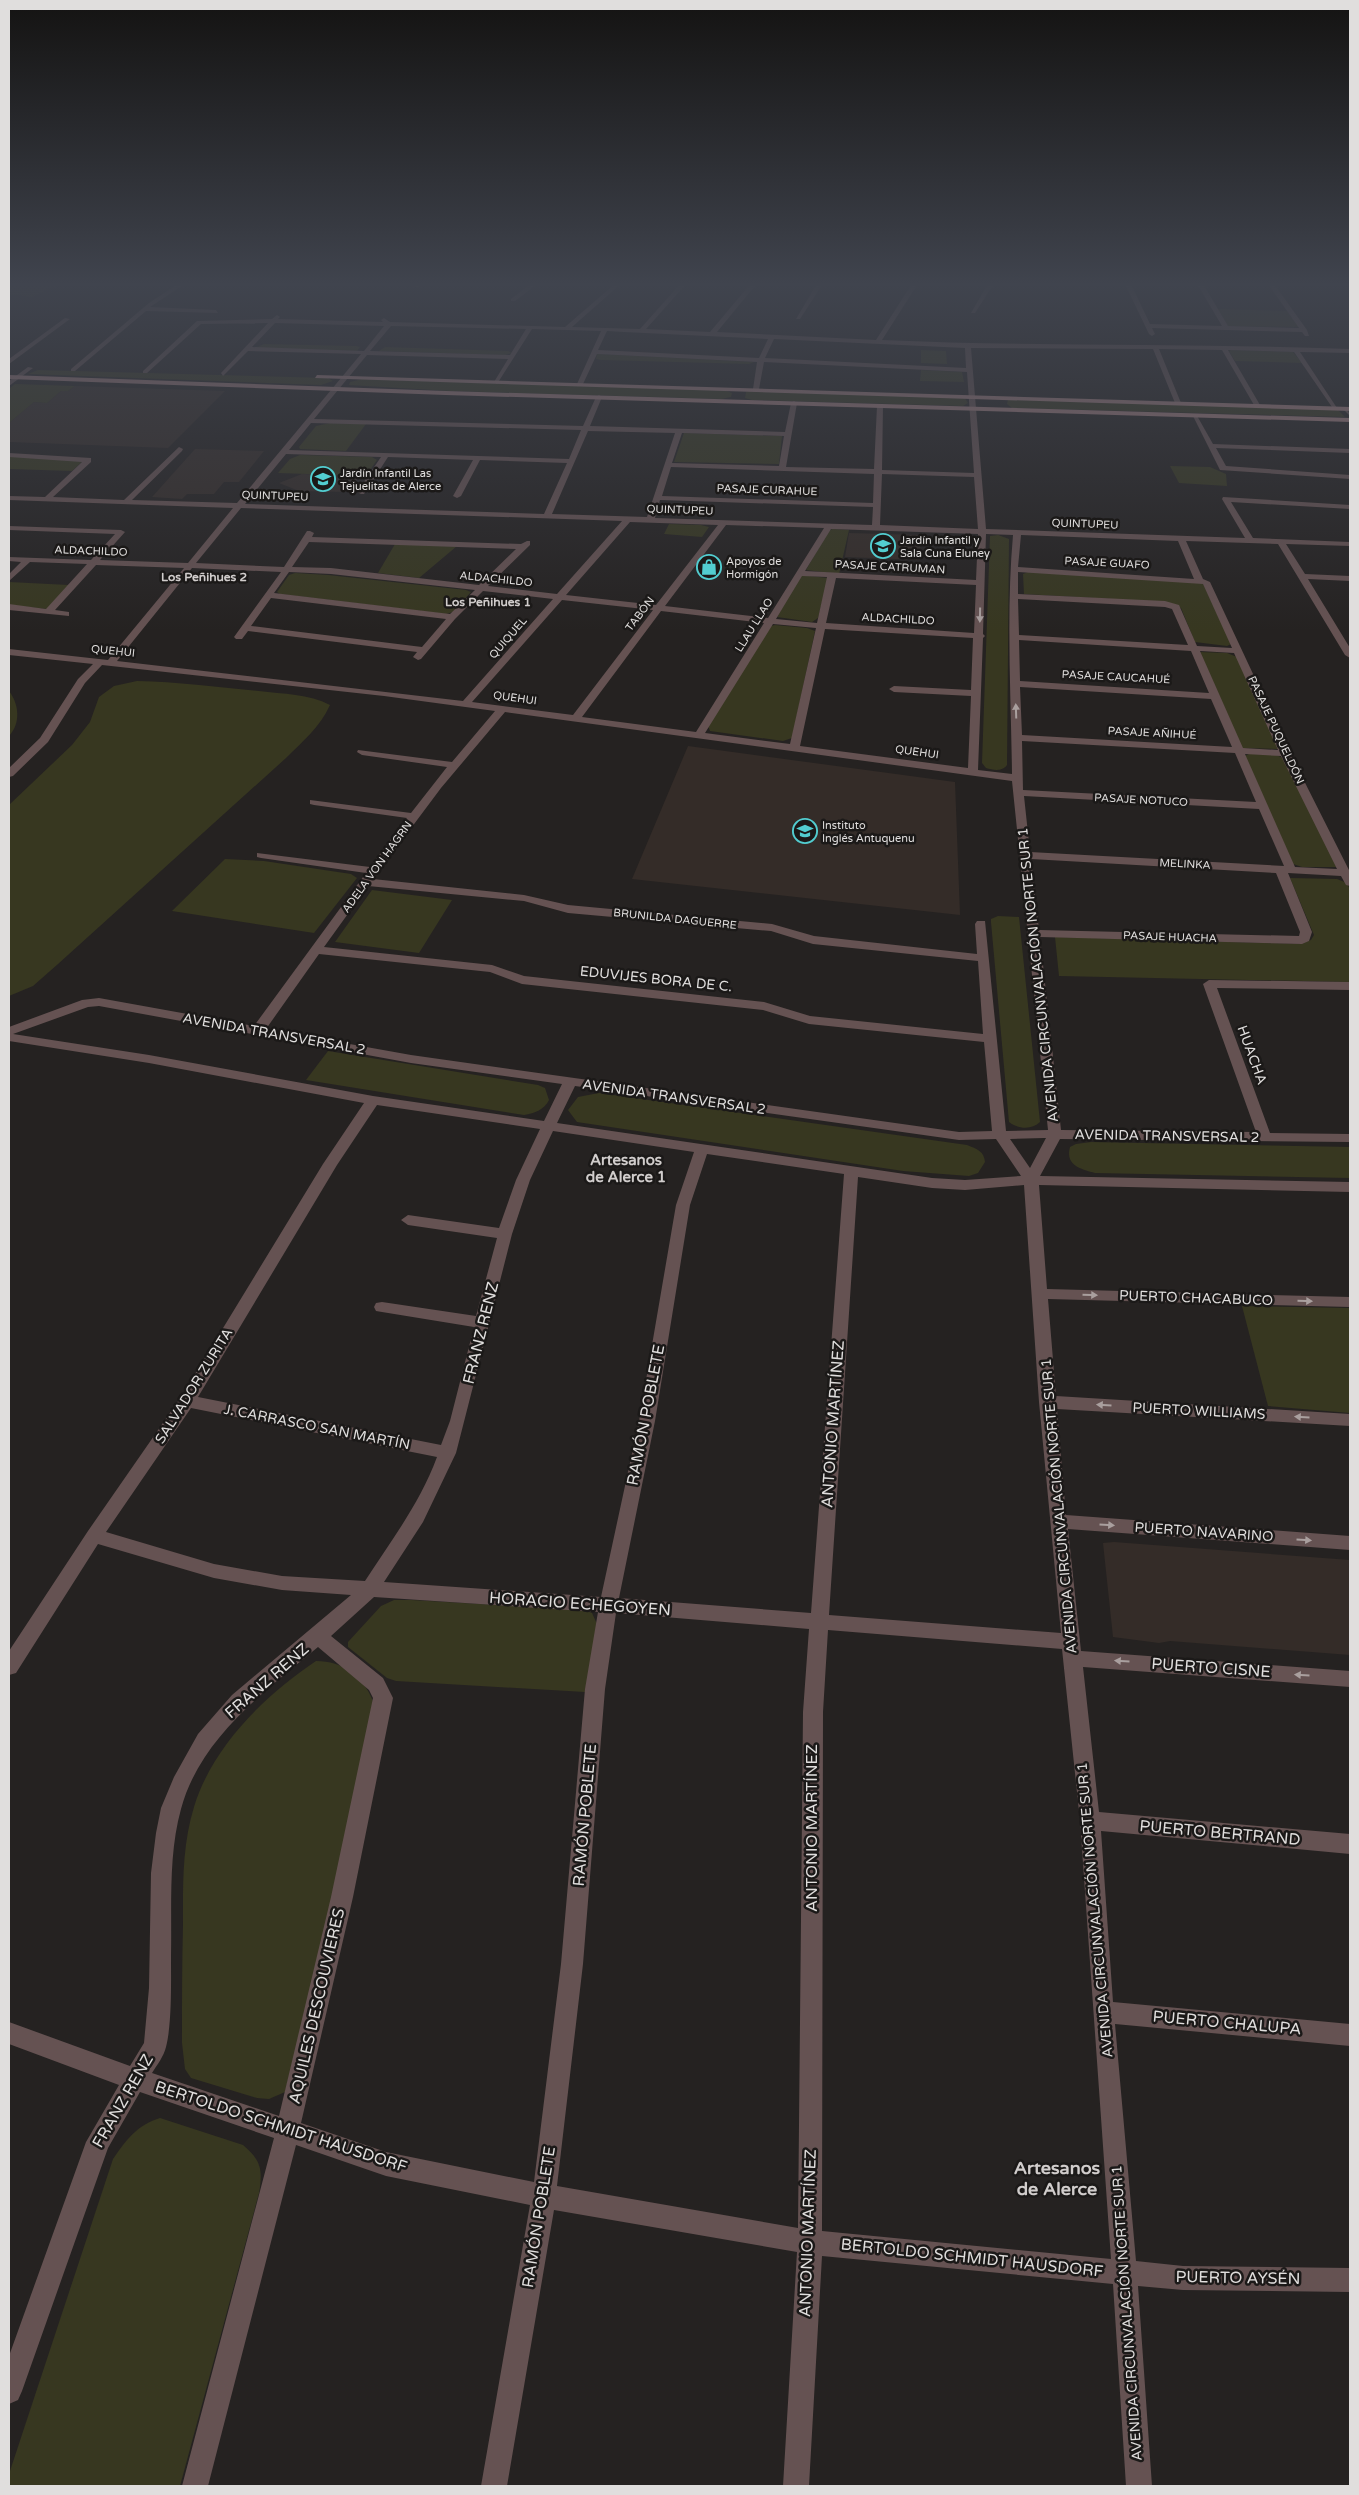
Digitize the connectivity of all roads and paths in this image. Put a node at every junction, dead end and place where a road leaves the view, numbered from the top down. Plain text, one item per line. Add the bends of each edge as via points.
1 (328, 398) edge
2 (598, 398) edge
3 (639, 398) edge
4 (741, 398) edge
5 (973, 398) edge
6 (1061, 398) edge
7 (1176, 398) edge
8 (1253, 398) edge
9 (1328, 398) edge
10 (740, 402) junction
11 (794, 403) junction
12 (1178, 403) junction
13 (1257, 405) junction
14 (880, 406) junction
15 (1334, 408) junction
16 (1347, 408) edge
17 (974, 409) junction
18 (1350, 414) edge
19 (1194, 415) junction
20 (1350, 420) edge
21 (310, 421) junction
22 (585, 429) junction
23 (679, 431) junction
24 (788, 434) junction
25 (1210, 446) junction
26 (179, 449) dead end
27 (284, 452) junction
28 (1350, 452) edge
29 (9, 455) edge
30 (386, 455) junction
31 (478, 458) junction
32 (571, 461) junction
33 (668, 465) junction
34 (782, 469) junction
35 (878, 472) junction
36 (976, 475) junction
37 (1350, 478) edge
38 (361, 492) dead end
39 (457, 496) dead end
40 (9, 498) edge
41 (657, 498) junction
42 (46, 500) junction
43 (126, 502) junction
44 (876, 505) junction
45 (240, 506) junction
46 (1350, 507) edge
47 (547, 517) junction
48 (628, 519) junction
49 (650, 520) junction
50 (723, 523) junction
51 (828, 526) junction
52 (9, 528) edge
53 (876, 528) junction
54 (982, 532) junction
55 (1017, 533) junction
56 (1181, 538) junction
57 (1251, 541) junction
58 (1282, 542) junction
59 (1350, 544) edge
60 (9, 559) edge
61 (28, 560) junction
62 (95, 562) junction
63 (190, 566) junction
64 (287, 569) junction
65 (1014, 569) junction
66 (799, 573) junction
67 (832, 575) junction
68 (1302, 576) junction
69 (9, 578) edge
70 (1350, 578) edge
71 (1199, 580) junction
72 (980, 583) junction
73 (481, 588) junction
74 (268, 595) junction
75 (1014, 596) junction
76 (559, 597) junction
77 (9, 608) edge
78 (658, 609) junction
79 (49, 611) junction
80 (66, 614) dead end
81 (452, 617) junction
82 (770, 621) junction
83 (820, 626) junction
84 (246, 628) junction
85 (980, 636) junction
86 (238, 637) dead end
87 (1014, 637) junction
88 (1346, 642) edge
89 (1193, 648) junction
90 (1239, 651) junction
91 (9, 652) edge
92 (1350, 655) edge
93 (105, 663) junction
94 (1015, 684) junction
95 (894, 689) dead end
96 (977, 693) junction
97 (1215, 696) junction
98 (465, 704) junction
99 (502, 709) junction
100 (575, 718) junction
101 (699, 735) junction
102 (1017, 738) junction
103 (794, 748) junction
104 (1240, 750) junction
105 (362, 752) dead end
106 (1285, 753) junction
107 (453, 765) junction
108 (973, 772) junction
109 (9, 774) edge
110 (1017, 778) junction
111 (1018, 793) junction
112 (314, 802) dead end
113 (1264, 806) junction
114 (413, 816) junction
115 (261, 855) dead end
116 (1024, 856) junction
117 (1286, 870) junction
118 (374, 871) junction
119 (1348, 878) edge
120 (366, 882) junction
121 (981, 924) dead end
122 (1034, 933) junction
123 (318, 950) junction
124 (984, 958) junction
125 (1350, 986) edge
126 (258, 1030) junction
127 (9, 1031) edge
128 (9, 1037) edge
129 (991, 1039) junction
130 (570, 1082) junction
131 (373, 1100) junction
132 (548, 1126) junction
133 (1055, 1134) junction
134 (1000, 1135) junction
135 (1265, 1137) junction
136 (1350, 1138) edge
137 (702, 1149) junction
138 (851, 1171) junction
139 (1031, 1180) junction
140 (1350, 1186) edge
141 (408, 1220) dead end
142 (505, 1234) junction
143 (1042, 1294) junction
144 (1350, 1302) edge
145 (382, 1307) dead end
146 (483, 1323) junction
147 (187, 1402) junction
148 (1047, 1402) junction
149 (1350, 1420) edge
150 (448, 1453) junction
151 (1058, 1521) junction
152 (94, 1536) junction
153 (1350, 1543) edge
154 (368, 1590) junction
155 (608, 1605) junction
156 (819, 1622) junction
157 (318, 1636) junction
158 (1072, 1650) junction
159 (9, 1667) edge
160 (1350, 1679) edge
161 (1090, 1821) junction
162 (1350, 1844) edge
163 (1103, 2012) junction
164 (9, 2033) edge
165 (1350, 2035) edge
166 (135, 2079) junction
167 (287, 2132) junction
168 (544, 2196) junction
169 (810, 2242) junction
170 (1125, 2273) junction
171 (1350, 2280) edge
172 (9, 2391) edge
173 (195, 2486) edge
174 (494, 2486) edge
175 (796, 2486) edge
176 (1139, 2486) edge

1 - 21 street
2 - 22 street
3 - 10 main road
4 - 10 main road
5 - 17 street
6 - 12 main road
7 - 12 street
8 - 13 street
9 - 15 street
10 - 11 main road
11 - 14 main road
11 - 24 street
12 - 13 main road
13 - 15 main road
14 - 17 main road
14 - 35 street
15 - 16 main road
16 - 18 street
17 - 19 main road
17 - 36 street
19 - 20 main road
19 - 25 street
21 - 22 street
21 - 27 street
22 - 23 street
22 - 32 street
23 - 24 street
23 - 33 street
24 - 34 street
25 - 28 street
25 - 37 street via 1220,466 1226,468
26 - 43 street
27 - 30 street
27 - 45 street
29 - 42 street via 87,458
30 - 31 street
30 - 38 street
31 - 32 street
31 - 39 street
32 - 47 street
33 - 34 street
33 - 41 street
34 - 35 street
35 - 36 street
35 - 44 street
36 - 54 street
40 - 42 street, QUINTUPEU
41 - 44 street, PASAJE CURAHUE
41 - 49 street
42 - 43 street, QUINTUPEU
43 - 45 street, QUINTUPEU
44 - 53 street
45 - 47 street, QUINTUPEU
45 - 63 street
46 - 57 street via 1226,499
47 - 48 street, QUINTUPEU
48 - 49 street, QUINTUPEU
48 - 76 street, QUIQUEL
49 - 50 street, QUINTUPEU
50 - 51 street, QUINTUPEU
50 - 78 street, TABÓN
51 - 53 street, QUINTUPEU
51 - 66 street, LLAU LLAO
52 - 62 street via 121,532
53 - 54 street, QUINTUPEU
54 - 55 street, QUINTUPEU
54 - 72 street
55 - 56 street, QUINTUPEU
55 - 65 street, AVENIDA CIRCUNVALACIÓN NORTE SUR 1
56 - 57 street, QUINTUPEU
56 - 71 street, PASAJE PUQUELDÓN
57 - 58 street, QUINTUPEU
58 - 59 street, QUINTUPEU
58 - 68 street
60 - 61 street, ALDACHILDO
61 - 62 street, ALDACHILDO
61 - 69 street
62 - 63 street, ALDACHILDO
62 - 79 street
63 - 64 street, ALDACHILDO
63 - 93 street
64 - 73 street, ALDACHILDO
64 - 73 street via 308,536 526,544
64 - 74 street
65 - 71 street, PASAJE GUAFO
65 - 75 street, AVENIDA CIRCUNVALACIÓN NORTE SUR 1
66 - 67 street, PASAJE CATRUMAN
66 - 82 street, LLAU LLAO
67 - 72 street, PASAJE CATRUMAN
67 - 83 street
68 - 70 street
68 - 88 street
71 - 90 street, PASAJE PUQUELDÓN via 1206,582
72 -> 85 street
73 - 76 street, ALDACHILDO
73 - 81 street
74 - 81 street
74 - 84 street
75 - 87 street, AVENIDA CIRCUNVALACIÓN NORTE SUR 1
75 - 89 street via 1172,605 1176,607
76 - 78 street, ALDACHILDO
76 - 98 street, QUIQUEL
77 - 79 street
78 - 82 street, ALDACHILDO
78 - 100 street, TABÓN
79 - 80 street
81 - 84 street via 420,654
82 - 83 street, ALDACHILDO
82 - 101 street, LLAU LLAO
83 - 85 street, ALDACHILDO
83 - 103 street
84 - 86 street
85 - 96 street
87 - 89 street
87 - 94 street, AVENIDA CIRCUNVALACIÓN NORTE SUR 1
88 - 92 street
89 - 90 street
89 - 97 street
90 - 106 street, PASAJE PUQUELDÓN
91 - 93 street, QUEHUI
93 - 98 street, QUEHUI
93 - 109 street via 81,681 44,740
94 - 97 street, PASAJE CAUCAHUÉ
102 -> 94 street, AVENIDA CIRCUNVALACIÓN NORTE SUR 1
95 - 96 street
96 - 108 street
97 - 104 street
98 - 99 street, QUEHUI
99 - 100 street, QUEHUI
99 - 107 street, ADELA VON HAGRN
100 - 101 street, QUEHUI
101 - 103 street, QUEHUI
102 - 104 street, PASAJE AÑIHUÉ
102 - 110 street, AVENIDA CIRCUNVALACIÓN NORTE SUR 1
103 - 108 street, QUEHUI
104 - 106 street, PASAJE AÑIHUÉ
104 - 113 street
105 - 107 street
106 - 119 street, PASAJE PUQUELDÓN
107 - 114 street, ADELA VON HAGRN
108 - 110 street, QUEHUI
110 - 111 street, AVENIDA CIRCUNVALACIÓN NORTE SUR 1
111 - 113 street, PASAJE NOTUCO
111 - 116 street, AVENIDA CIRCUNVALACIÓN NORTE SUR 1
112 - 114 street
113 - 117 street
114 - 118 street, ADELA VON HAGRN
115 - 118 street
116 - 117 street, MELINKA
116 - 122 street, AVENIDA CIRCUNVALACIÓN NORTE SUR 1
117 - 119 street, MELINKA
117 - 122 street, PASAJE HUACHA via 1306,932 1305,938 1296,941
118 - 120 street, ADELA VON HAGRN
120 - 123 street, ADELA VON HAGRN
120 - 124 street, BRUNILDA DAGUERRE via 524,898 568,909 772,928 813,940
121 - 124 street
122 - 133 street, AVENIDA CIRCUNVALACIÓN NORTE SUR 1
123 - 126 street, ADELA VON HAGRN
123 - 129 street, EDUVIJES BORA DE C. via 492,969 522,980 764,1006 809,1020
124 - 129 street
125 - 135 street, HUACHA via 1209,984
126 - 127 street, AVENIDA TRANSVERSAL 2 via 98,1002 86,1003
126 - 130 street, AVENIDA TRANSVERSAL 2 via 410,1059
128 - 131 street
129 - 134 street
130 - 132 street, FRANZ RENZ
130 - 134 street, AVENIDA TRANSVERSAL 2 via 946,1135
131 - 132 street
131 - 147 street, SALVADOR ZURITA via 330,1164
132 - 137 street
132 - 142 street, FRANZ RENZ via 523,1180
133 - 134 street, AVENIDA TRANSVERSAL 2
133 - 135 street, AVENIDA TRANSVERSAL 2
133 - 139 street, AVENIDA CIRCUNVALACIÓN NORTE SUR 1
134 - 139 street
135 - 136 street, AVENIDA TRANSVERSAL 2
137 - 138 street
137 - 155 street, RAMÓN POBLETE via 683,1205 647,1421
138 - 139 street via 949,1184
138 - 156 street, ANTONIO MARTÍNEZ
139 - 140 street
139 - 143 street, AVENIDA CIRCUNVALACIÓN NORTE SUR 1
141 - 142 street
142 - 146 street, FRANZ RENZ
143 -> 144 street, PUERTO CHACABUCO
143 - 148 street, AVENIDA CIRCUNVALACIÓN NORTE SUR 1
145 - 146 street
146 - 150 street, FRANZ RENZ
147 - 150 street, J. CARRASCO SAN MARTÍN
147 - 152 street, SALVADOR ZURITA
149 -> 148 street, PUERTO WILLIAMS
148 - 151 street, AVENIDA CIRCUNVALACIÓN NORTE SUR 1
150 - 154 street, FRANZ RENZ via 417,1518
151 -> 153 street, PUERTO NAVARINO
151 - 158 street, AVENIDA CIRCUNVALACIÓN NORTE SUR 1
152 - 154 street, HORACIO ECHEGOYEN via 214,1571 282,1582
152 - 159 street, SALVADOR ZURITA
154 - 155 street, HORACIO ECHEGOYEN
154 - 157 street, FRANZ RENZ
155 - 156 street, HORACIO ECHEGOYEN
155 - 168 street, RAMÓN POBLETE via 596,1689 572,1964
156 - 158 street, HORACIO ECHEGOYEN
156 - 169 street, ANTONIO MARTÍNEZ via 811,1768
157 - 166 street, FRANZ RENZ via 239,1701 205,1740 180,1783 166,1834 157,2038
157 - 167 street, AQUILES DESCOUVIERES via 376,1684 383,1698 353,1852
160 -> 158 street, PUERTO CISNE
158 - 161 street, AVENIDA CIRCUNVALACIÓN NORTE SUR 1
161 - 162 street, PUERTO BERTRAND
161 - 163 street, AVENIDA CIRCUNVALACIÓN NORTE SUR 1
163 - 165 street, PUERTO CHALUPA
163 - 170 street, AVENIDA CIRCUNVALACIÓN NORTE SUR 1
164 - 166 street, BERTOLDO SCHMIDT HAUSDORF
166 - 167 street, BERTOLDO SCHMIDT HAUSDORF
166 - 172 street, FRANZ RENZ via 98,2142
167 - 168 street, BERTOLDO SCHMIDT HAUSDORF via 386,2164
167 - 173 street, AQUILES DESCOUVIERES via 254,2270
168 - 169 street, BERTOLDO SCHMIDT HAUSDORF
168 - 174 street, RAMÓN POBLETE
169 - 170 street, BERTOLDO SCHMIDT HAUSDORF
169 - 175 street, ANTONIO MARTÍNEZ
170 - 171 street, PUERTO AYSÉN via 1183,2278
170 - 176 street, AVENIDA CIRCUNVALACIÓN NORTE SUR 1

